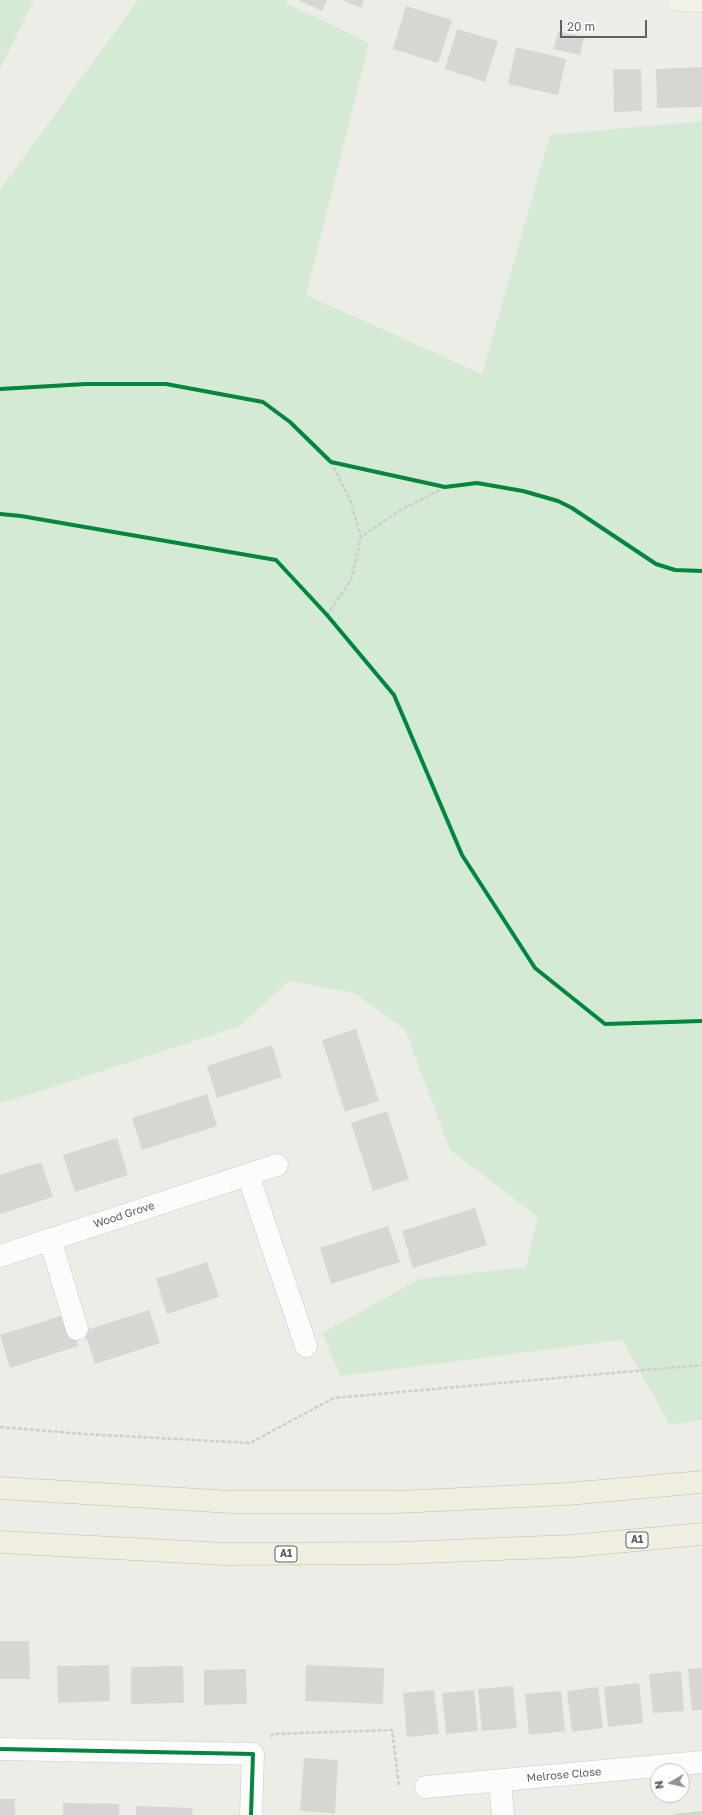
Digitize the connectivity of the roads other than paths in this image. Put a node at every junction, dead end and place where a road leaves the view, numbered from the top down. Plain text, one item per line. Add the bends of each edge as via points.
1 (678, 0) edge
2 (702, 1) edge
3 (277, 1165) dead end
4 (248, 1175) junction
5 (50, 1240) junction
6 (0, 1256) edge
7 (77, 1329) dead end
8 (306, 1346) dead end
9 (702, 1482) edge
10 (0, 1488) edge
11 (702, 1534) edge
12 (0, 1542) edge
13 (572, 1546) junction
14 (702, 1550) edge
15 (0, 1749) edge
16 (702, 1762) edge
17 (500, 1781) junction
18 (426, 1787) road end
19 (251, 1815) edge
20 (503, 1815) edge

1 - 2 main road
3 - 4 street, Wood Grove
4 - 5 street, Wood Grove
4 - 8 street
5 - 6 street, Wood Grove
5 - 7 street
9 - 10 highway via 567,1494 397,1502 232,1502
11 - 13 highway, A1
12 - 13 highway, A1 via 225,1554 400,1553
13 - 14 highway, A1
15 - 19 street via 253,1754
16 - 17 street, Melrose Close
17 - 18 street, Melrose Close
17 - 20 street

